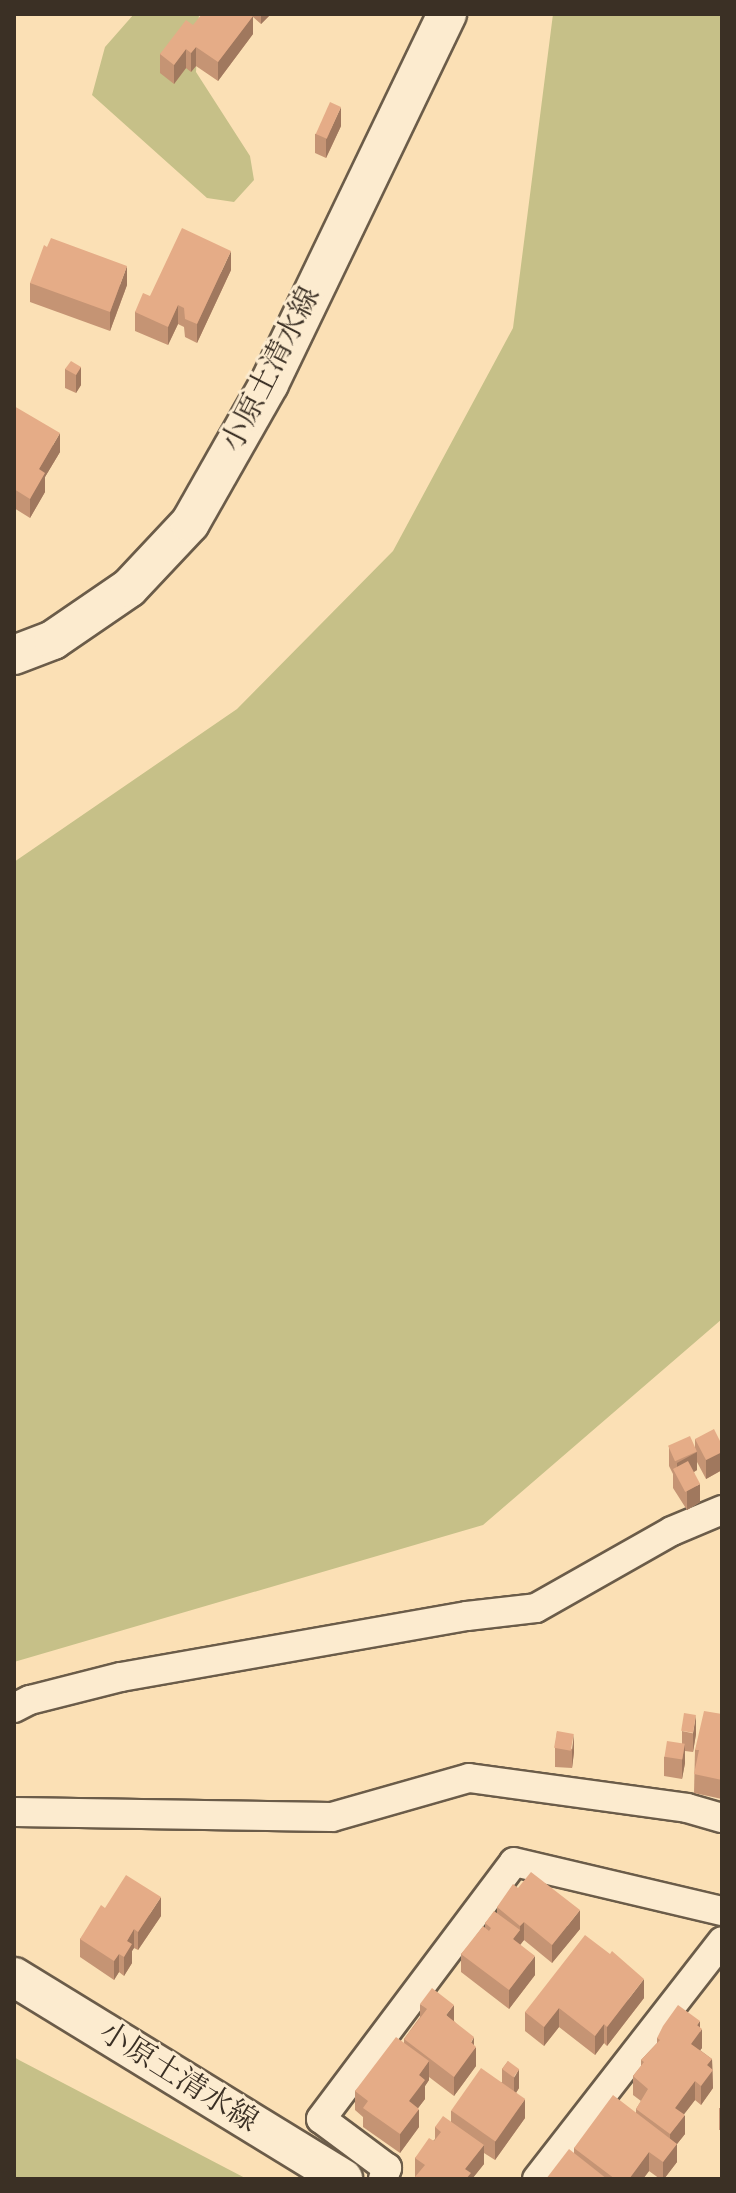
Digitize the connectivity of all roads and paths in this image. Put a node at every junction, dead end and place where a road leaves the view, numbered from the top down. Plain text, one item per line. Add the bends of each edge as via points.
1 (447, 14) edge
2 (14, 655) edge
3 (722, 1510) edge
4 (14, 1708) edge
5 (14, 1812) edge
6 (722, 1818) edge
7 (722, 1911) edge
8 (722, 1941) edge
9 (14, 1977) edge
10 (343, 2179) edge
11 (383, 2179) edge
12 (537, 2179) edge

1 - 2 main road, 小原土清水線 via 269,384 190,523 129,588 53,640
3 - 4 street via 672,1531 536,1608 121,1677
5 - 6 street via 332,1817 469,1778 687,1808
7 - 11 street via 514,1862 321,2119 387,2168
8 - 12 street
9 - 10 main road, 小原土清水線

